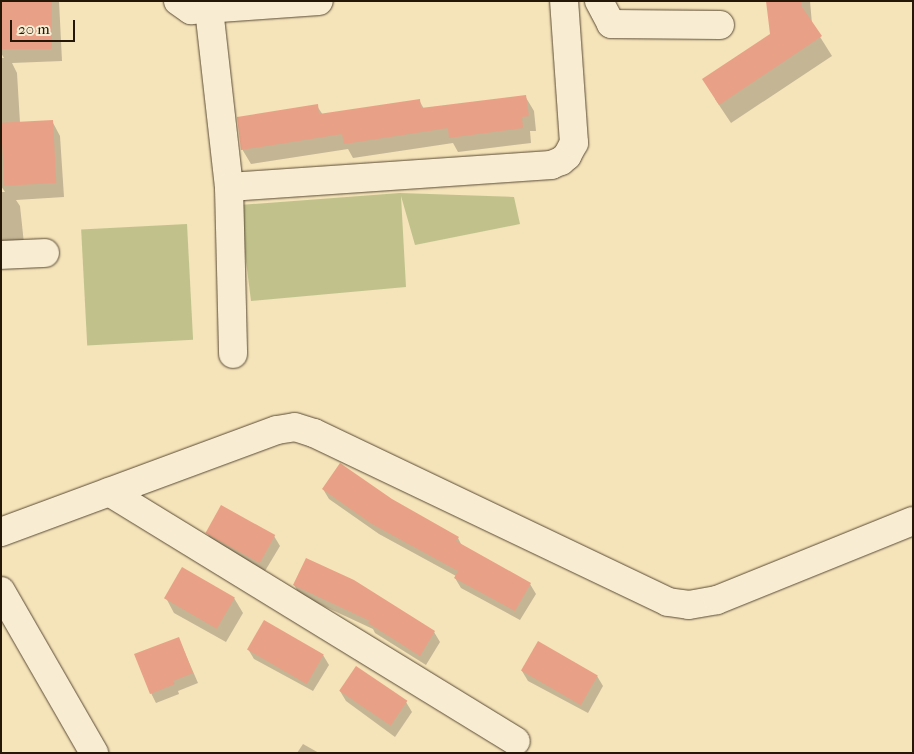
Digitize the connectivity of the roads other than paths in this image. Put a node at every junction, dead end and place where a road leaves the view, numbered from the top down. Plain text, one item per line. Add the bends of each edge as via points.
1 (178, 1) edge
2 (319, 1) edge
3 (564, 1) edge
4 (599, 1) edge
5 (209, 9) junction
6 (720, 25) dead end
7 (228, 187) junction
8 (45, 253) dead end
9 (1, 256) edge
10 (233, 354) dead end
11 (109, 492) junction
12 (913, 521) edge
13 (1, 532) edge
14 (1, 591) edge
15 (516, 741) dead end
16 (94, 753) edge

1 - 5 street via 191,10
2 - 5 street
3 - 7 street via 574,143 561,162
4 - 6 street via 611,24
5 - 7 street
7 - 10 street
8 - 9 street
11 - 12 street via 277,430 295,427 314,433 668,602 688,605 717,600
11 - 13 street
11 - 15 street
14 - 16 street

